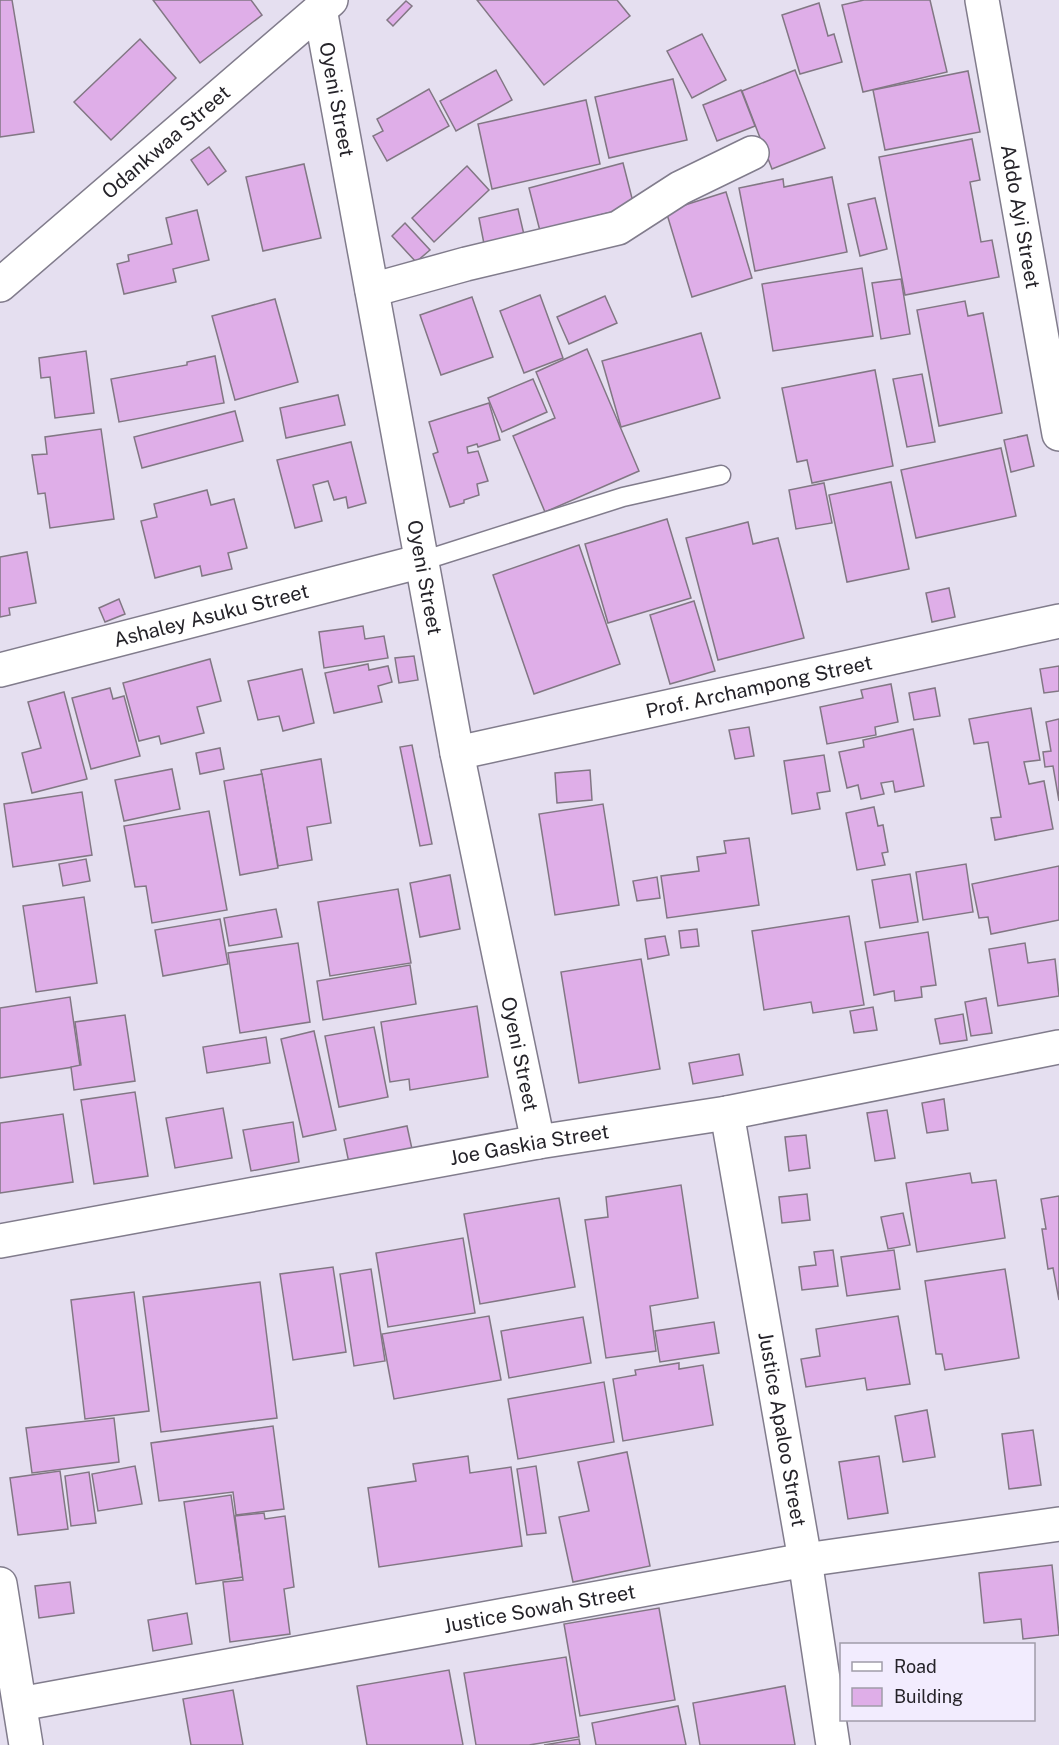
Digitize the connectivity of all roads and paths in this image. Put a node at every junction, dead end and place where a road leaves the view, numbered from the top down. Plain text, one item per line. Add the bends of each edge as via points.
1 (982, 0) edge
2 (325, 4) edge
3 (752, 153) dead end
4 (0, 285) edge
5 (372, 290) junction
6 (1059, 434) edge
7 (722, 475) dead end
8 (423, 561) junction
9 (1059, 621) edge
10 (0, 670) edge
11 (458, 753) junction
12 (1059, 1047) edge
13 (727, 1113) junction
14 (538, 1142) junction
15 (0, 1240) edge
16 (1059, 1524) edge
17 (805, 1560) junction
18 (0, 1584) edge
19 (20, 1704) junction
20 (26, 1745) edge
21 (833, 1745) edge

1 - 6 street, Addo Ayi Street
2 - 4 street, Odankwaa Street
2 - 5 street, Oyeni Street
3 - 5 street via 680,188 618,228
5 - 8 street, Oyeni Street
7 - 8 lane via 623,497
8 - 10 street, Ashaley Asuku Street
8 - 11 street, Oyeni Street
9 - 11 street, Prof. Archampong Street
11 - 14 street, Oyeni Street
12 - 13 street, Joe Gaskia Street
13 - 14 street, Joe Gaskia Street
13 - 17 street, Justice Apaloo Street
14 - 15 street, Joe Gaskia Street
16 - 17 street, Justice Sowah Street
17 - 19 street, Justice Sowah Street
17 - 21 street, Justice Apaloo Street
18 - 19 street
19 - 20 street

